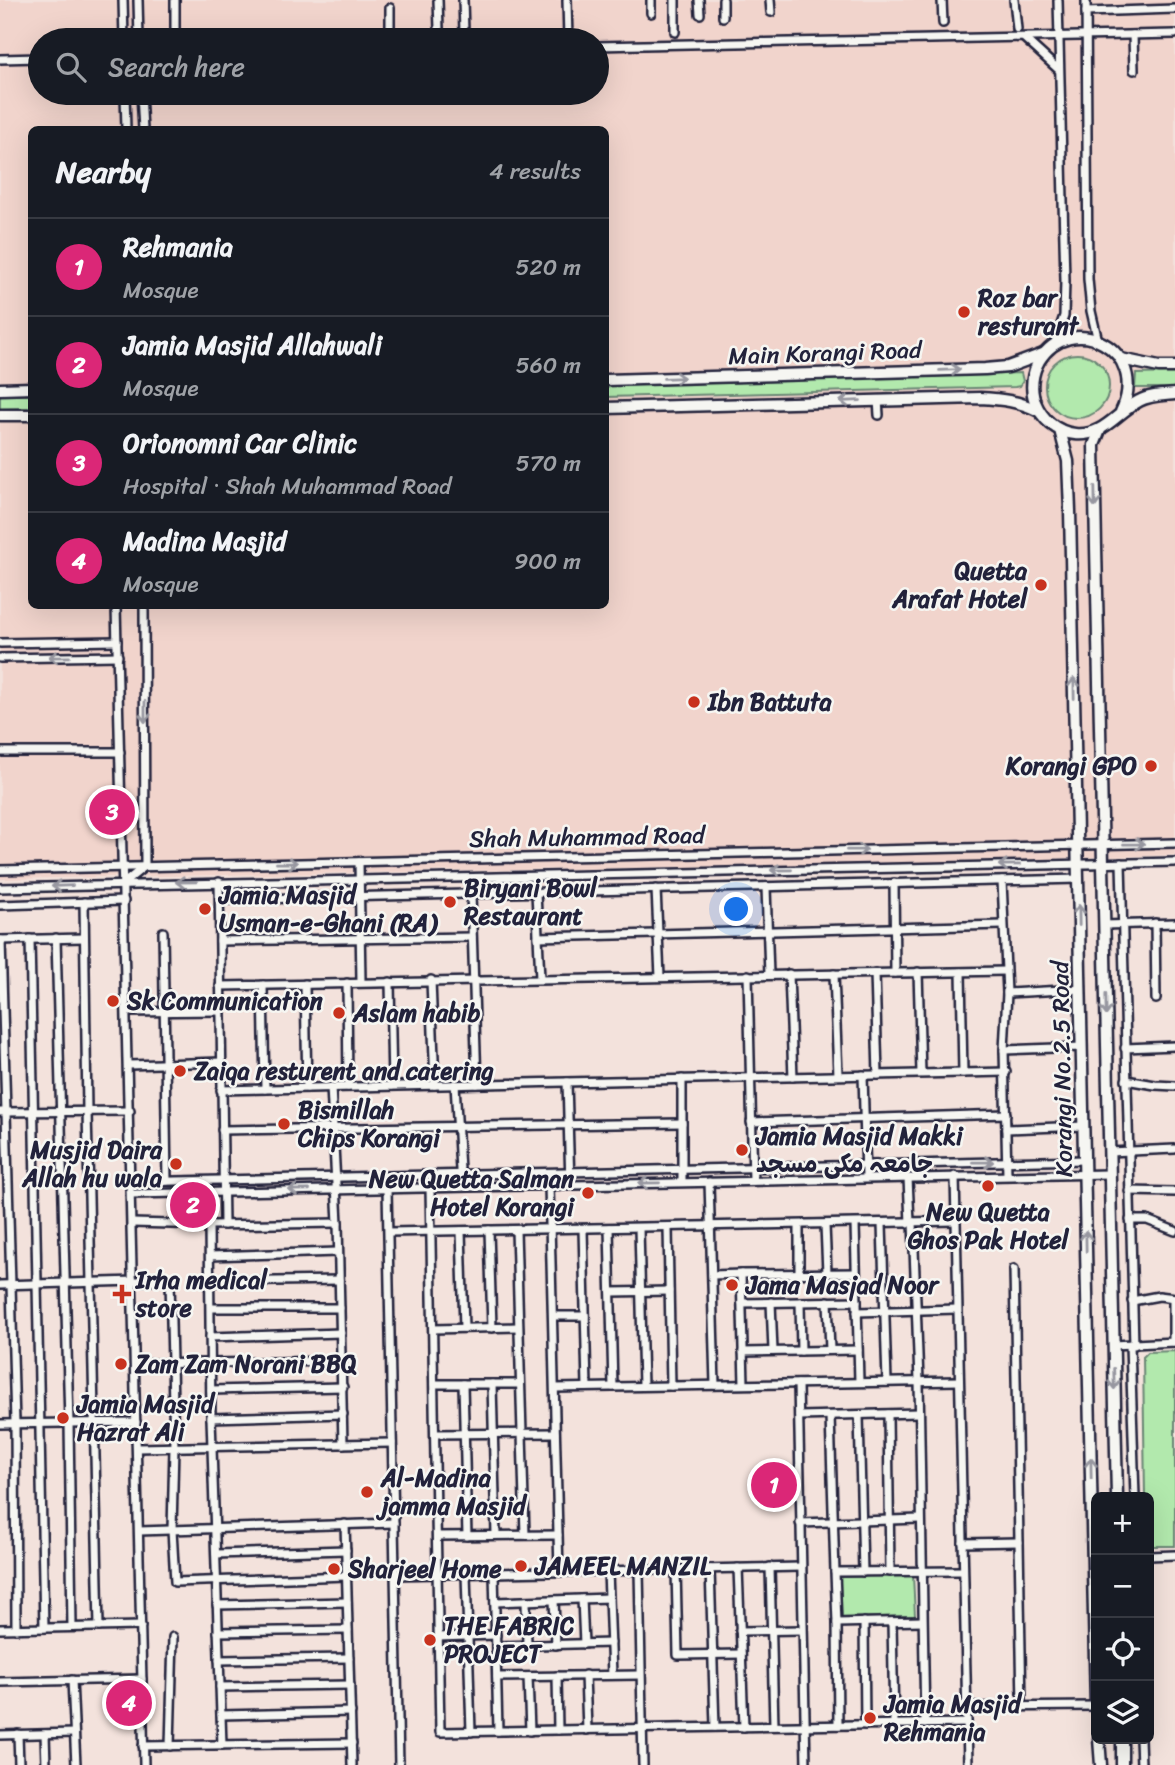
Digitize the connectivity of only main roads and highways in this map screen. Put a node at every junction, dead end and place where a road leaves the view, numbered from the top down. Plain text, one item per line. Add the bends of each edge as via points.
1 (1043, 355) junction
2 (1121, 359) junction
3 (1175, 368) edge
4 (609, 380) edge
5 (28, 388) edge
6 (0, 389) edge
7 (1175, 394) edge
8 (609, 408) edge
9 (1039, 411) junction
10 (1121, 412) junction
11 (0, 415) edge
12 (28, 415) edge
13 (1060, 430) junction
14 (1100, 430) junction
15 (1117, 1492) edge
16 (1094, 1555) edge
17 (1095, 1618) edge
18 (1096, 1681) edge
19 (1099, 1744) edge
20 (1122, 1744) edge
21 (1101, 1765) edge
22 (1122, 1765) edge

1 - 2 main road via 1068,339 1083,337 1111,348
4 -> 1 main road, Main Korangi Road via 985,369
1 - 9 main road via 1032,382
2 - 3 main road
2 - 10 main road via 1129,386
5 - 6 main road
7 - 10 main road via 1140,400
9 -> 8 main road, Main Korangi Road via 1025,404 979,398
9 - 13 main road
10 - 14 main road
11 - 12 main road
13 - 14 main road via 1087,434
16 -> 13 main road, Korangi No.2.5 Road via 1068,461
14 -> 15 main road, Korangi No.2.5 Road via 1094,444
17 - 18 main road, Korangi No.2.5 Road
19 - 21 main road
20 - 22 main road

